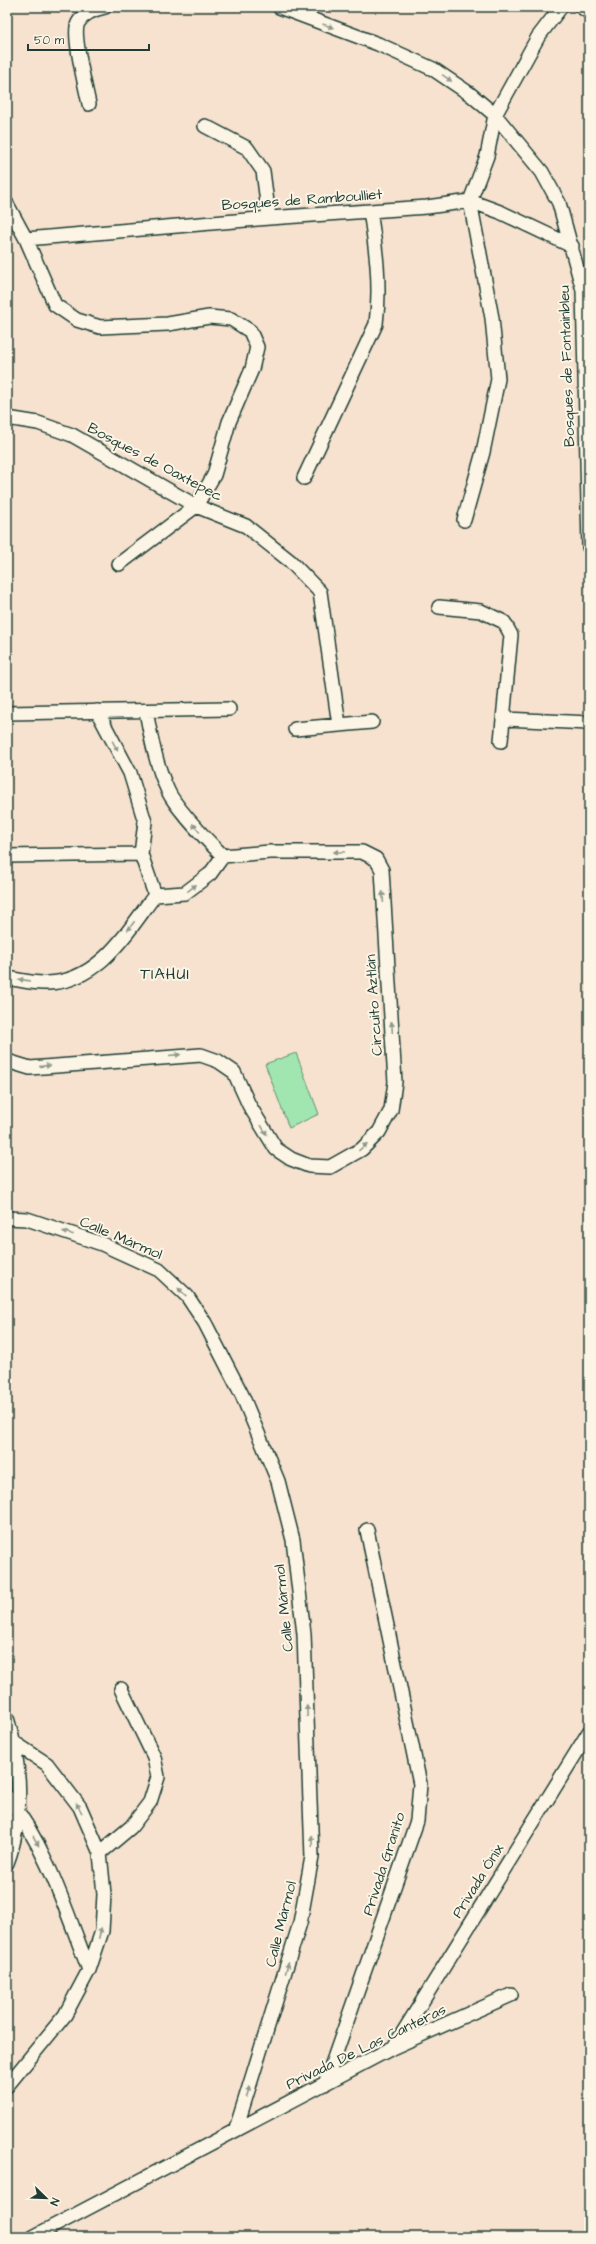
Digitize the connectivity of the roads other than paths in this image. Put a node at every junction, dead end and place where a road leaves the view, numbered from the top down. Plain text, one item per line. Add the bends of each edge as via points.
1 (105, 7) edge
2 (279, 7) edge
3 (561, 7) edge
4 (581, 7) edge
5 (589, 12) edge
6 (89, 104) dead end
7 (495, 115) junction
8 (205, 126) dead end
9 (470, 201) junction
10 (7, 204) edge
11 (370, 211) junction
12 (269, 218) junction
13 (26, 239) junction
14 (572, 246) junction
15 (7, 418) edge
16 (304, 478) dead end
17 (196, 506) junction
18 (464, 520) dead end
19 (589, 547) edge
20 (119, 564) dead end
21 (439, 606) dead end
22 (229, 709) dead end
23 (97, 711) junction
24 (146, 711) junction
25 (7, 713) edge
26 (505, 719) junction
27 (372, 722) dead end
28 (589, 723) edge
29 (339, 725) junction
30 (295, 729) dead end
31 (501, 741) dead end
32 (141, 854) junction
33 (7, 856) edge
34 (223, 856) junction
35 (155, 895) junction
36 (7, 978) edge
37 (7, 1061) edge
38 (7, 1218) edge
39 (367, 1530) dead end
40 (121, 1689) dead end
41 (7, 1718) edge
42 (589, 1732) edge
43 (11, 1740) edge
44 (7, 1796) edge
45 (19, 1811) junction
46 (100, 1853) junction
47 (7, 1863) edge
48 (89, 1970) junction
49 (511, 1996) dead end
50 (394, 2047) junction
51 (325, 2084) junction
52 (7, 2086) edge
53 (236, 2129) junction
54 (34, 2237) edge

1 - 6 street via 86,14 78,23 76,37
2 -> 7 street, Bosques de Fontainbleu via 378,44 433,69
3 - 7 street via 538,37
4 - 5 street
7 - 9 street via 487,156
7 - 14 street, Bosques de Fontainbleu via 542,172 559,203
8 - 12 street via 247,148 263,171
9 - 11 street, Bosques de Ramboulliet
9 - 14 street, Bosques de Ramboulliet via 500,212
9 - 18 street via 492,318 498,379 483,452
10 - 13 street
11 - 12 street, Bosques de Ramboulliet
11 - 16 street via 379,268 376,324
12 - 13 street, Bosques de Ramboulliet
13 - 17 street via 55,304 76,320 100,327 168,324 209,316 231,319 250,331 256,347 252,369 229,422 214,475
14 - 19 street, Bosques de Fontainbleu via 583,290
15 - 17 street, Bosques de Oaxtepec via 38,423 72,435
17 - 20 street
17 - 29 street, Bosques de Oaxtepec via 246,526 290,561 320,592
21 - 26 street via 481,611 504,622 511,635
22 - 24 street
23 - 24 street
23 - 25 street
23 -> 32 street via 130,773 145,822
34 -> 24 street via 197,829 168,792 153,748
26 - 28 street
26 - 31 street
27 - 29 street
29 - 30 street
32 - 33 street
32 - 35 street
35 -> 34 street via 185,893 210,874
37 -> 34 street, Circuito Aztlán via 30,1068 200,1055 218,1060 234,1072 249,1105 276,1149 291,1159 309,1166 330,1167 362,1149 379,1132 391,1110 395,1082 382,870 376,859 362,852 270,852
35 -> 36 street via 117,946 95,967 72,980 46,983
53 -> 38 street, Calle Mármol via 300,1923 312,1857 304,1634 293,1540 278,1481 242,1395 205,1323 187,1296 159,1270 102,1244 27,1219
39 - 51 street, Privada Granito via 420,1784 417,1821
40 - 46 street via 154,1757 158,1777 150,1802 131,1827
41 - 43 street
42 - 50 street, Privada Ónix
43 - 45 street
46 -> 43 street via 80,1807 47,1764
44 - 45 street
45 - 47 street
45 -> 48 street via 39,1846
48 -> 46 street via 102,1931 104,1894
48 - 52 street via 65,2015
49 - 50 street, Privada De Las Canteras
50 - 51 street, Privada De Las Canteras
51 - 53 street, Privada De Las Canteras
53 - 54 street, Privada De Las Canteras

